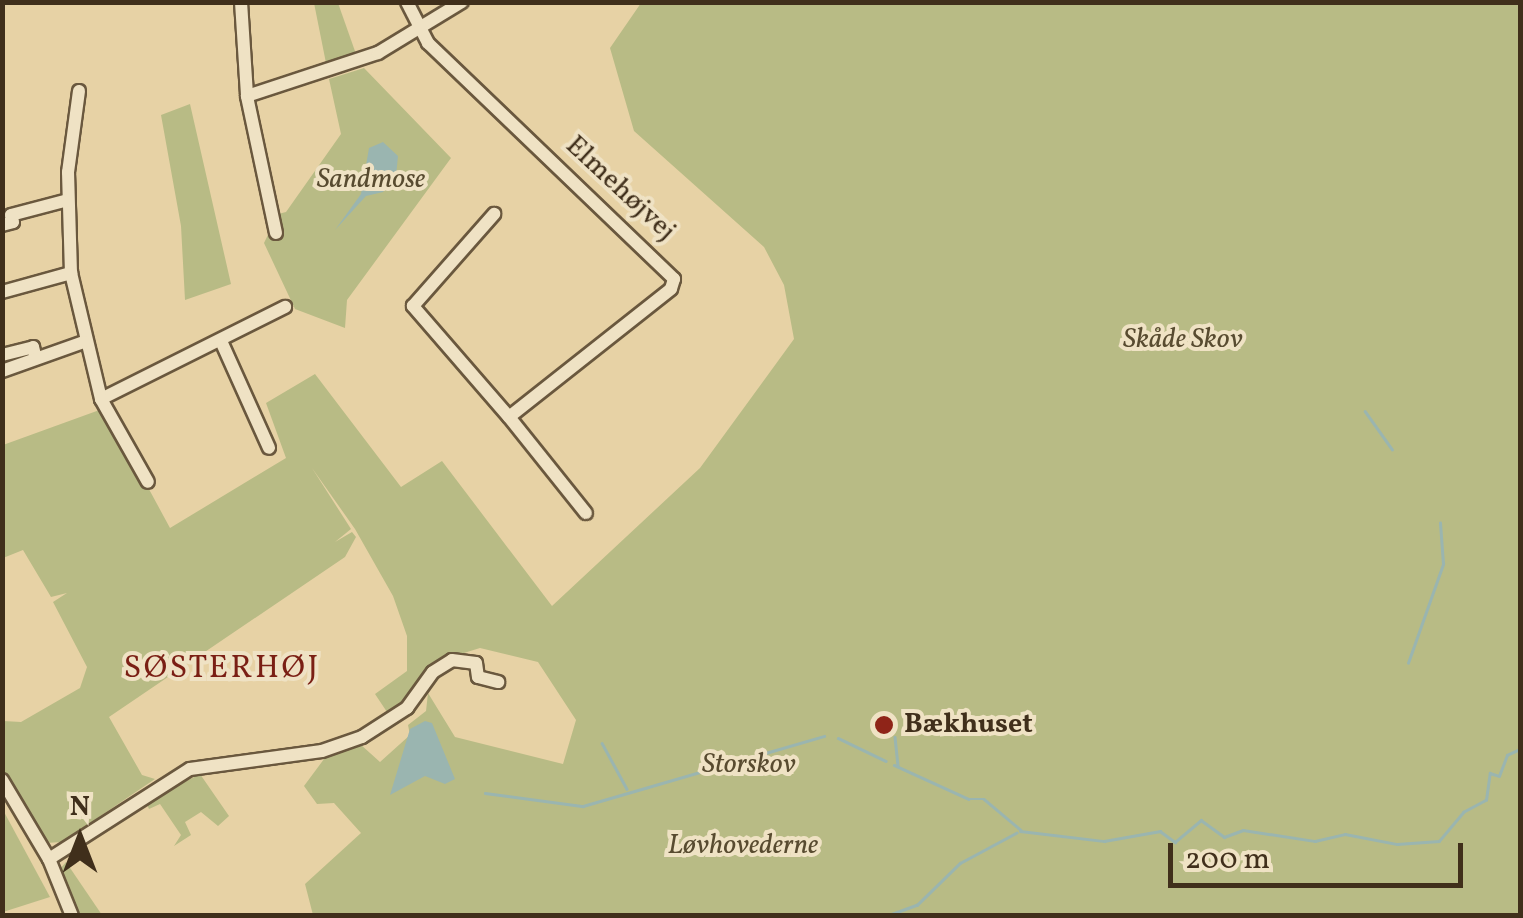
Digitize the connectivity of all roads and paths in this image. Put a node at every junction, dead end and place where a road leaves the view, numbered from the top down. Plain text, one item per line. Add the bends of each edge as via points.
1 (240, 2) edge
2 (407, 2) edge
3 (462, 2) edge
4 (418, 28) junction
5 (78, 91) dead end
6 (248, 96) junction
7 (68, 200) junction
8 (494, 214) dead end
9 (5, 217) edge
10 (276, 234) dead end
11 (71, 273) junction
12 (2, 292) edge
13 (285, 307) dead end
14 (221, 341) junction
15 (84, 342) junction
16 (35, 355) junction
17 (2, 356) edge
18 (2, 371) edge
19 (102, 399) junction
20 (510, 416) junction
21 (269, 448) dead end
22 (148, 482) dead end
23 (586, 513) dead end
24 (498, 682) dead end
25 (2, 780) edge
26 (49, 859) junction
27 (72, 916) edge

1 - 6 street
2 - 4 street, Elmehøjvej
3 - 4 street
4 - 6 street via 348,65
4 - 20 street, Elmehøjvej via 674,278 671,288
5 - 7 street
6 - 10 street
7 - 9 street
7 - 11 street
8 - 20 street via 414,306
11 - 12 street
11 - 15 street
13 - 14 street
14 - 19 street
14 - 21 street
15 - 16 street
15 - 19 street
16 - 17 street via 33,347
16 - 18 street via 37,362
19 - 22 street
20 - 23 street
24 - 26 street via 478,677 476,663 452,660 433,672 406,708 362,737 322,750 190,770
25 - 26 street
26 - 27 street

